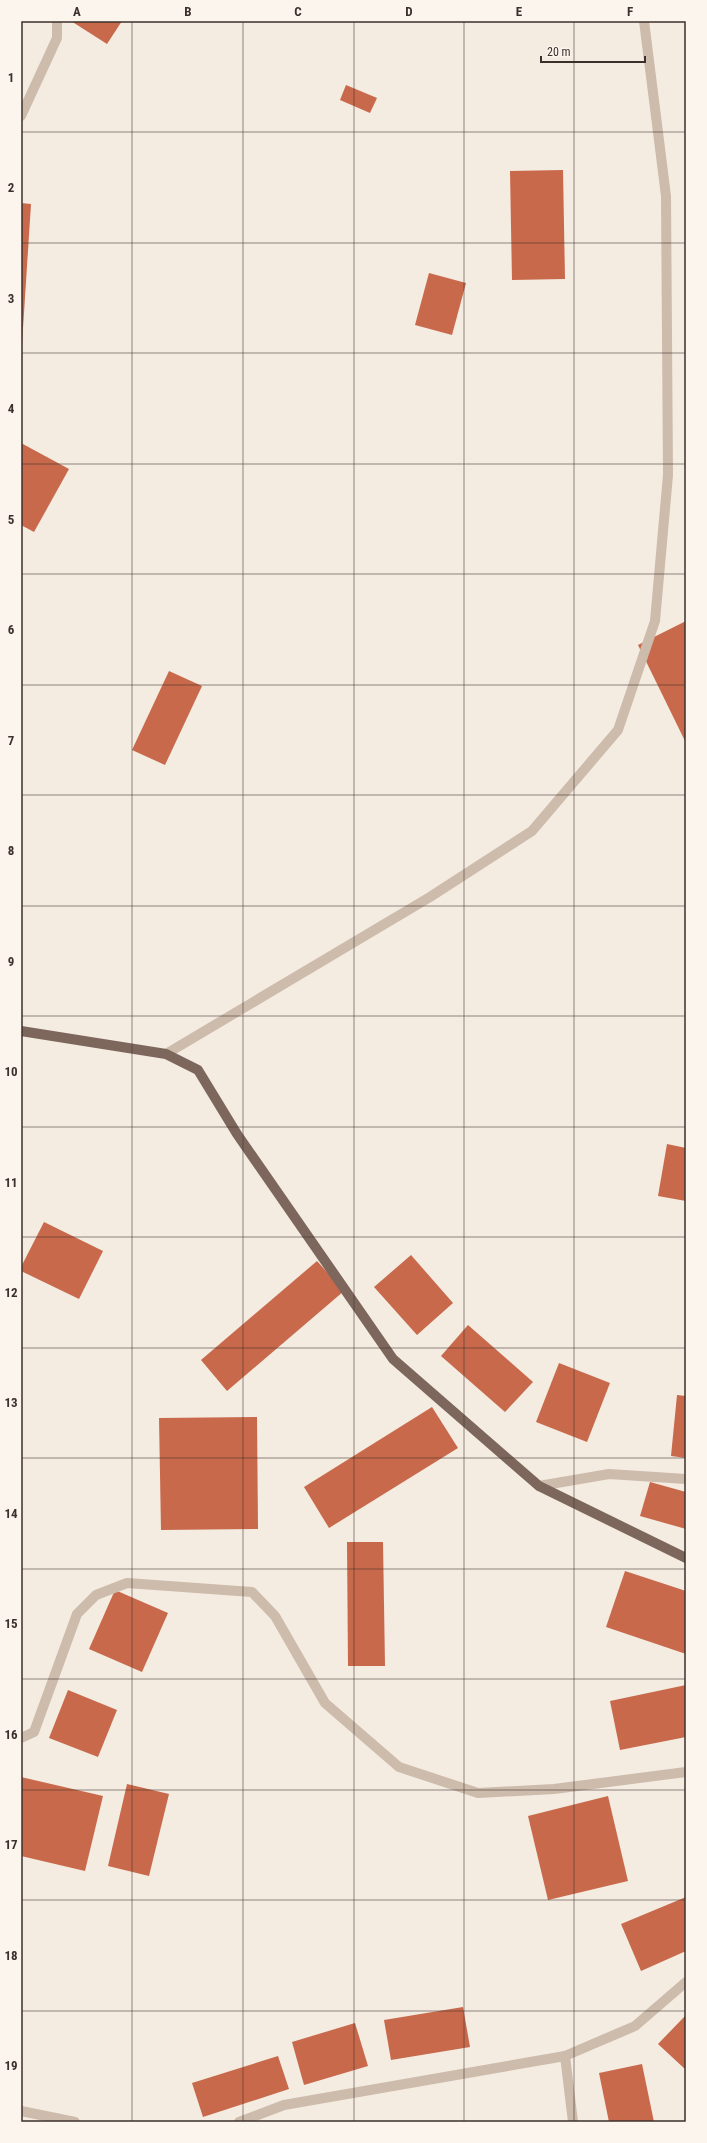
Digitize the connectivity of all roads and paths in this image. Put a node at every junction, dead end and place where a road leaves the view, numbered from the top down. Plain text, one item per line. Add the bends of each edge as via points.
1 (57, 21) edge
2 (644, 21) edge
3 (21, 116) edge
4 (21, 1031) edge
5 (166, 1054) junction
6 (686, 1479) edge
7 (539, 1486) junction
8 (686, 1558) edge
9 (21, 1738) edge
10 (686, 1772) edge
11 (686, 1982) edge
12 (565, 2056) junction
13 (21, 2111) edge
14 (75, 2122) edge
15 (238, 2122) edge
16 (573, 2122) edge

1 - 3 street via 56,38
2 - 5 street via 666,196 668,475 654,621 618,730 532,831 430,897
4 - 5 main road
5 - 7 main road via 198,1070 237,1134 393,1359
6 - 7 street via 609,1474
7 - 8 main road
9 - 10 street via 34,1732 77,1614 96,1595 127,1583 252,1592 276,1616 325,1704 399,1767 478,1793 554,1789
11 - 12 street via 634,2026
12 - 15 street via 284,2105
12 - 16 street
13 - 14 street

